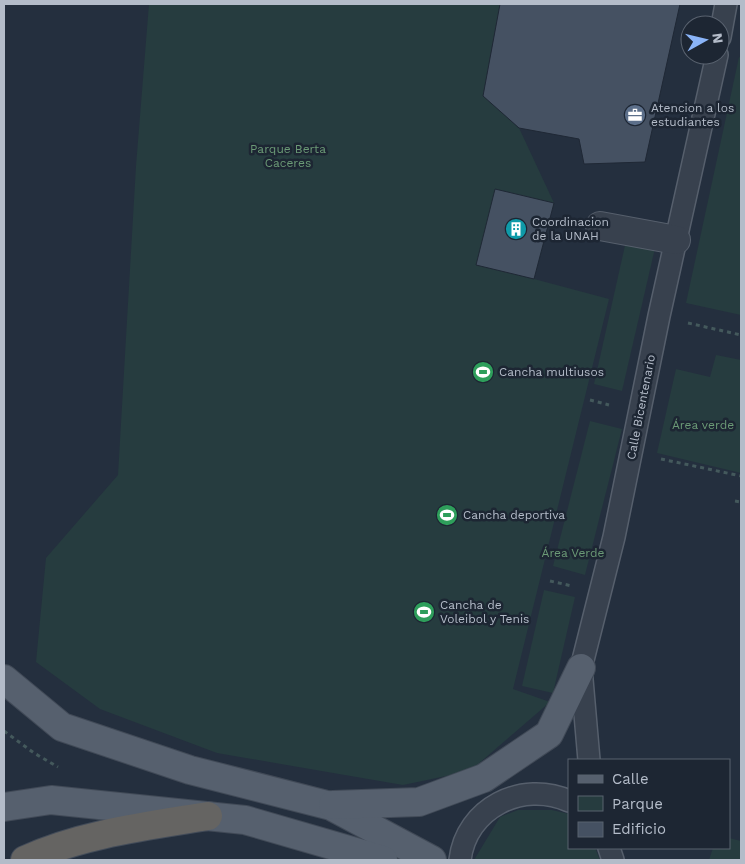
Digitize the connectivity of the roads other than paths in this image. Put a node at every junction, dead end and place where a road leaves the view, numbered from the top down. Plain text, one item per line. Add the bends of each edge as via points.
1 (714, 65) edge
2 (600, 226) dead end
3 (676, 240) junction
4 (581, 668) junction
5 (4, 679) edge
6 (589, 759) edge
7 (568, 801) edge
8 (331, 806) junction
9 (4, 807) edge
10 (208, 816) junction
11 (25, 860) edge
12 (384, 860) edge
13 (432, 860) edge
14 (460, 860) edge

1 - 3 lane, Calle Bicentenario
2 - 3 street
3 - 4 lane, Calle Bicentenario via 614,537
4 - 6 lane, Calle Bicentenario
4 - 8 main road via 549,734 484,778 418,802
5 - 8 main road via 62,727 190,770
7 - 14 lane via 553,794 524,793 497,803 475,821 462,846
8 - 13 main road
9 - 10 main road via 51,800
10 - 11 highway via 139,828 47,850
10 - 12 main road via 245,820

